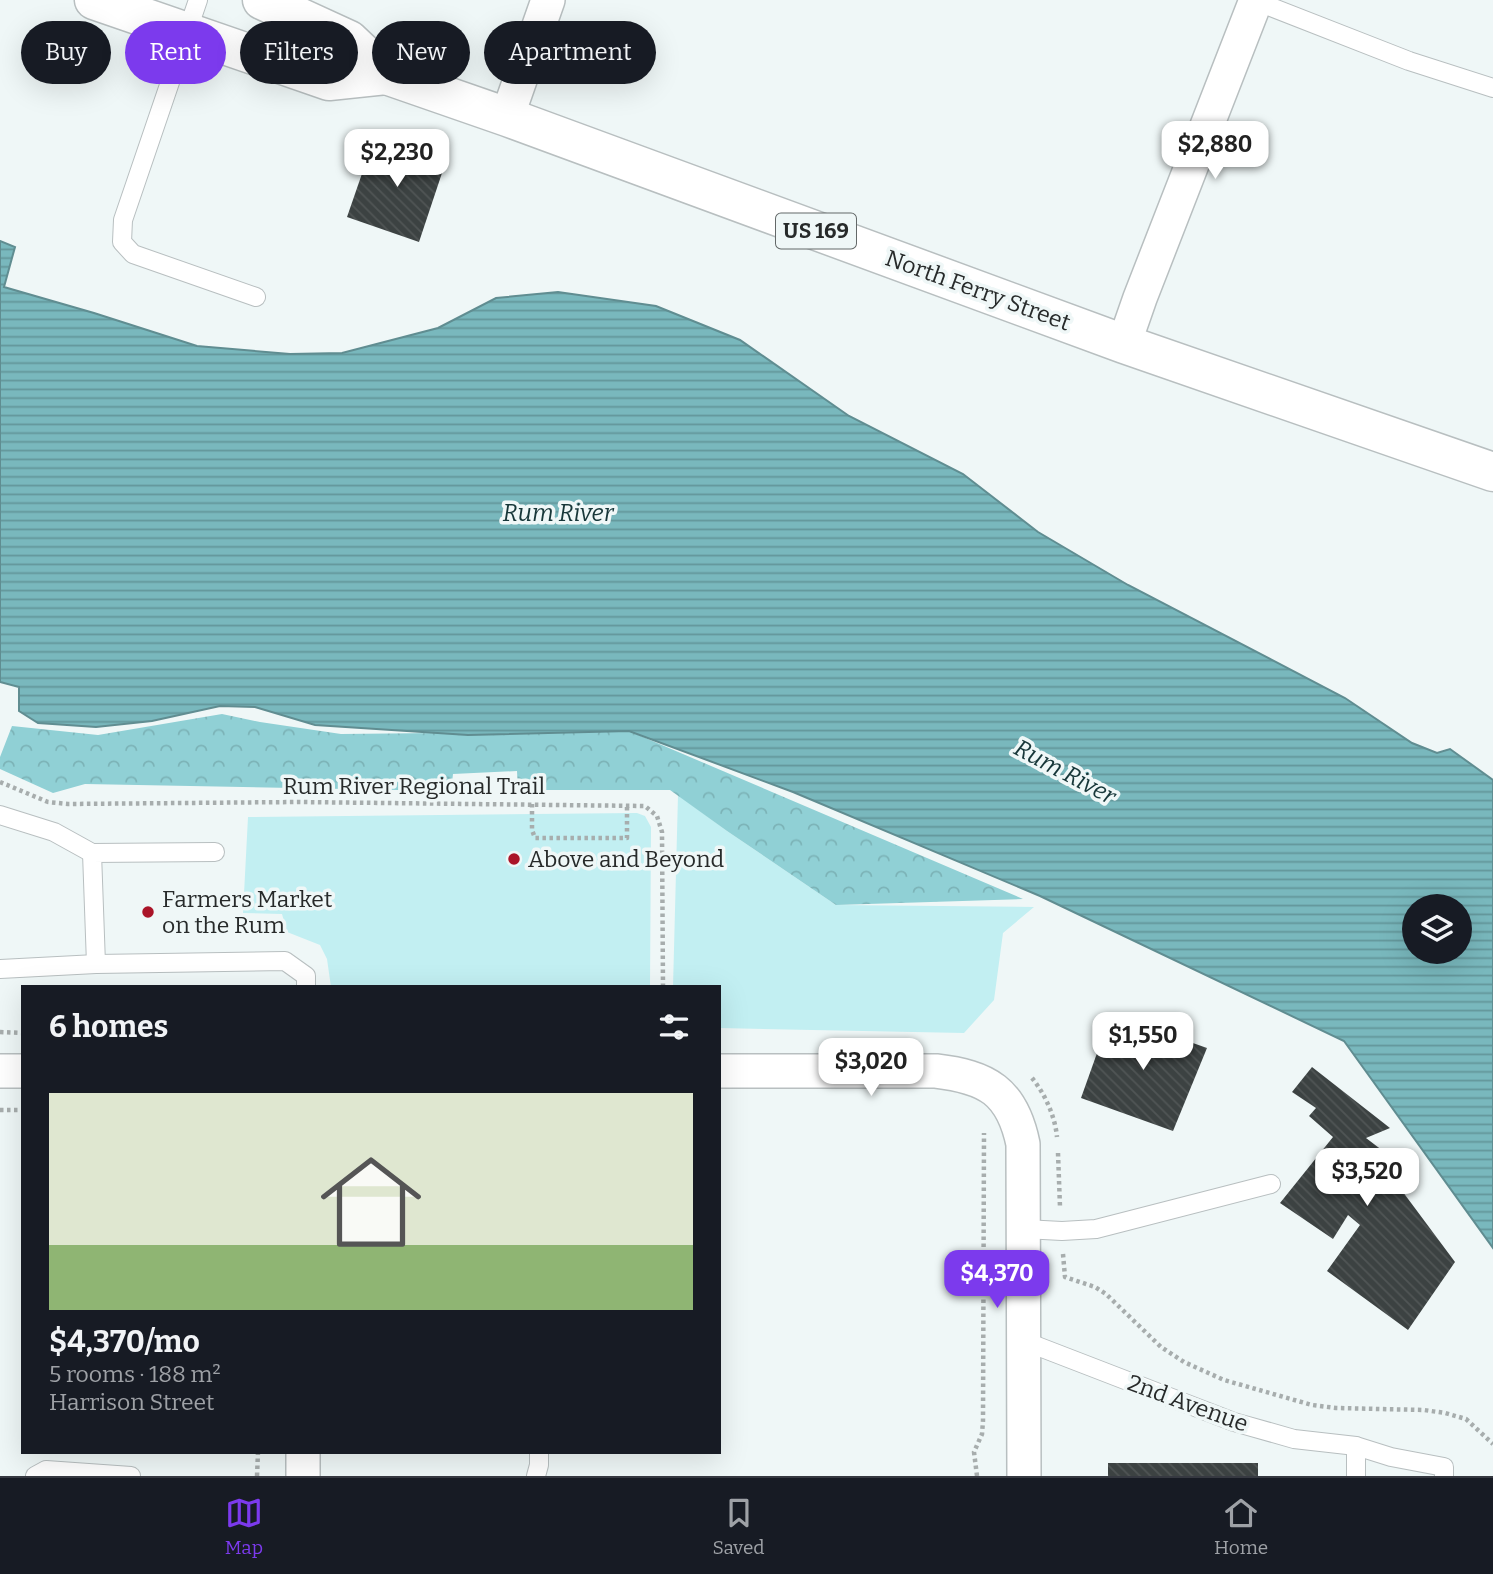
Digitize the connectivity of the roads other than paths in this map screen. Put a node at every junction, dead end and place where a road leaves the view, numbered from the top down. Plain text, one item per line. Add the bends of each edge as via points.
1 (94, 0) edge
2 (262, 0) edge
3 (548, 0) edge
4 (1255, 0) edge
5 (192, 17) edge
6 (372, 62) edge
7 (372, 76) edge
8 (412, 84) edge
9 (1493, 88) edge
10 (507, 117) junction
11 (256, 298) dead end
12 (1124, 344) junction
13 (1493, 472) edge
14 (0, 815) edge
15 (215, 852) dead end
16 (92, 853) junction
17 (96, 964) junction
18 (0, 969) edge
19 (306, 985) edge
20 (0, 1071) edge
21 (21, 1071) edge
22 (721, 1071) edge
23 (1271, 1184) dead end
24 (1024, 1229) junction
25 (1024, 1340) junction
26 (1356, 1447) junction
27 (303, 1454) edge
28 (540, 1454) edge
29 (35, 1476) edge
30 (131, 1476) edge
31 (303, 1476) edge
32 (536, 1476) edge
33 (1024, 1476) edge
34 (1356, 1476) edge
35 (1444, 1476) edge

1 - 5 highway, North Ferry Street / US 169
2 - 6 highway, North Ferry Street / US 169 via 349,40
3 - 10 street
4 - 9 lane via 1409,61
4 - 12 street
5 - 7 highway, North Ferry Street / US 169 via 329,81
5 - 11 lane via 123,220 122,242 133,254
8 - 10 highway, North Ferry Street / US 169
10 - 12 highway, North Ferry Street / US 169
12 - 13 highway, North Ferry Street / US 169
14 - 16 lane via 54,832
15 - 16 lane
16 - 17 lane
17 - 18 lane
17 - 19 lane via 285,961 306,976
20 - 21 street
22 - 24 street via 936,1071 963,1074 983,1083 1010,1105 1018,1123 1023,1143
23 - 24 lane via 1096,1229
24 - 25 street
25 - 26 lane, 2nd Avenue via 1234,1422 1294,1439
25 - 33 street
26 - 34 lane
26 - 35 lane, 2nd Avenue via 1444,1467
27 - 31 street
28 - 32 lane
29 - 30 lane via 46,1470

